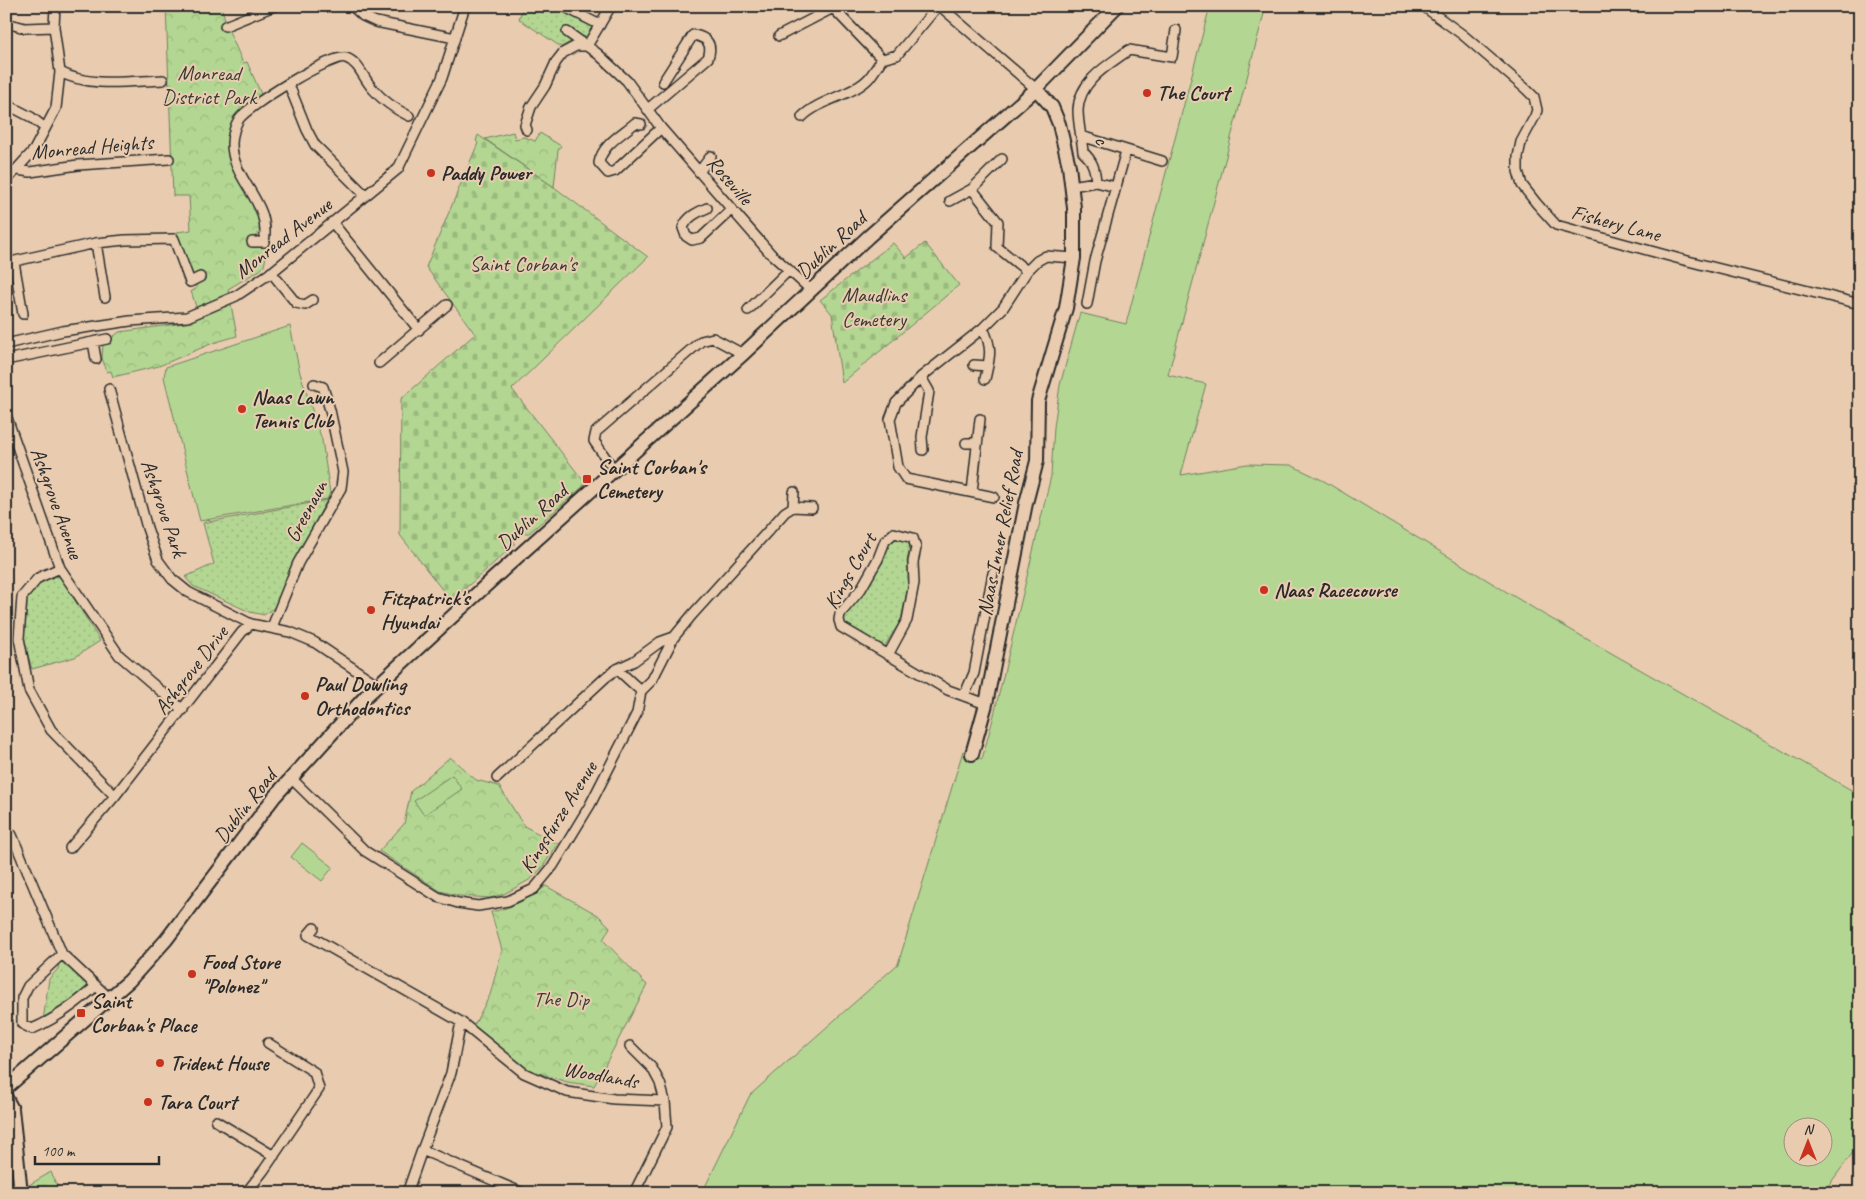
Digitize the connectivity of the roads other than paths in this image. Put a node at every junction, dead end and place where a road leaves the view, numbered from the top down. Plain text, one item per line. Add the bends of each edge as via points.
1 (55, 6) edge
2 (102, 6) edge
3 (117, 6) edge
4 (274, 6) edge
5 (352, 6) edge
6 (465, 6) edge
7 (563, 6) edge
8 (611, 6) edge
9 (939, 6) edge
10 (1117, 6) edge
11 (1423, 6) edge
12 (833, 7) edge
13 (6, 23) edge
14 (600, 25) junction
15 (225, 26) dead end
16 (54, 27) junction
17 (1176, 30) dead end
18 (567, 32) dead end
19 (779, 36) dead end
20 (455, 38) junction
21 (587, 46) junction
22 (882, 59) junction
23 (60, 72) junction
24 (163, 80) dead end
25 (663, 82) dead end
26 (289, 84) junction
27 (1036, 89) junction
28 (6, 104) edge
29 (648, 109) junction
30 (409, 116) dead end
31 (802, 117) dead end
32 (641, 124) dead end
33 (45, 128) junction
34 (661, 128) junction
35 (526, 130) dead end
36 (1081, 136) junction
37 (1126, 151) junction
38 (711, 156) dead end
39 (169, 159) dead end
40 (1002, 159) dead end
41 (1162, 161) dead end
42 (18, 170) junction
43 (699, 172) junction
44 (6, 181) edge
45 (1096, 182) junction
46 (1071, 186) junction
47 (1116, 186) junction
48 (972, 189) junction
49 (365, 195) junction
50 (950, 201) dead end
51 (707, 208) dead end
52 (732, 209) junction
53 (332, 222) junction
54 (252, 242) dead end
55 (96, 244) junction
56 (1074, 258) junction
57 (10, 262) edge
58 (789, 270) junction
59 (1027, 271) junction
60 (271, 272) junction
61 (200, 277) dead end
62 (811, 290) junction
63 (105, 297) dead end
64 (313, 300) dead end
65 (1087, 304) dead end
66 (1860, 304) edge
67 (448, 305) dead end
68 (748, 310) dead end
69 (23, 314) dead end
70 (983, 328) junction
71 (419, 330) junction
72 (107, 339) dead end
73 (93, 342) junction
74 (6, 344) edge
75 (743, 354) junction
76 (96, 359) dead end
77 (6, 360) edge
78 (379, 363) dead end
79 (974, 365) dead end
80 (988, 366) junction
81 (922, 377) junction
82 (985, 379) dead end
83 (314, 384) dead end
84 (109, 389) dead end
85 (6, 415) edge
86 (980, 420) dead end
87 (912, 436) dead end
88 (922, 437) junction
89 (966, 442) dead end
90 (977, 443) junction
91 (923, 450) dead end
92 (614, 470) junction
93 (794, 492) dead end
94 (972, 492) junction
95 (994, 497) dead end
96 (793, 507) junction
97 (812, 508) dead end
98 (60, 568) junction
99 (993, 574) dead end
100 (251, 624) junction
101 (272, 627) junction
102 (674, 637) junction
103 (888, 655) junction
104 (617, 669) junction
105 (378, 685) junction
106 (641, 691) junction
107 (964, 696) junction
108 (986, 704) junction
109 (183, 710) junction
110 (972, 754) dead end
111 (497, 778) dead end
112 (292, 779) junction
113 (115, 796) junction
114 (12, 835) dead end
115 (70, 848) dead end
116 (314, 928) dead end
117 (62, 954) junction
118 (96, 986) junction
119 (108, 997) junction
120 (461, 1022) junction
121 (268, 1043) dead end
122 (630, 1046) dead end
123 (6, 1088) edge
124 (6, 1098) edge
125 (665, 1101) junction
126 (216, 1120) dead end
127 (422, 1150) junction
128 (274, 1156) junction
129 (21, 1193) edge
130 (246, 1193) edge
131 (407, 1193) edge
132 (523, 1193) edge
133 (634, 1193) edge

1 - 16 street, Monread Heights
2 - 3 street
4 - 15 street
5 - 20 street via 376,22
6 - 20 street, Monread Avenue
7 - 14 street
8 - 14 street
9 - 22 street via 897,55
9 - 27 street
10 - 27 main road, Dublin Road
11 - 66 street, Fishery Lane via 1463,35 1534,98 1537,110 1521,142 1518,171 1522,185 1556,225
12 - 19 street
12 - 22 street
13 - 16 street via 24,28
14 - 21 street
16 - 23 street, Monread Heights
17 - 36 street, c via 1172,57 1129,50 1098,73 1083,90 1078,109
18 - 21 street, Roseville
20 - 49 street, Monread Avenue via 442,78 398,169
21 - 29 street, Roseville via 627,81
21 - 35 street via 576,46 563,53 556,62 531,107
22 - 31 street via 868,79 812,107
23 - 24 street via 68,77 96,82
23 - 33 street, Monread Heights via 56,108
25 - 29 street via 693,35 704,37 710,43 708,58
26 - 30 street via 317,66 339,57 346,58 355,63 372,89 390,106
26 - 49 street via 315,145
26 - 54 street via 240,118 233,132 237,167 265,221 264,242
27 - 46 main road, Naas Inner Relief Road via 1052,107 1059,124
27 - 62 main road, Dublin Road
28 - 33 street, Monread Heights
29 - 34 street, Roseville
32 - 34 street via 635,123 604,149 599,163 608,173 615,171
33 - 42 street, Monread Heights via 34,150
34 - 43 street, Roseville
36 - 37 street
36 - 45 street, c via 1083,152 1092,160
37 - 41 street
37 - 47 street
38 - 43 street
39 - 42 street, Monread Heights via 30,172
40 - 48 street
42 - 44 street, Monread Heights
43 - 52 street, Roseville
45 - 46 street
45 - 47 street
46 - 56 main road, Naas Inner Relief Road
47 - 65 street via 1095,261 1093,295
48 - 50 street
48 - 59 street via 998,222 998,247
49 - 53 street, Monread Avenue
51 - 52 street via 686,220 683,228 692,240 701,238
52 - 58 street, Roseville
53 - 60 street, Monread Avenue
53 - 71 street
55 - 57 street
55 - 61 street via 174,239 190,282
55 - 63 street
56 - 59 street via 1046,256
56 - 108 main road, Naas Inner Relief Road via 1066,308 1038,401 1037,461
57 - 69 street
58 - 62 street, Roseville
58 - 68 street
59 - 70 street via 1003,308
60 - 64 street via 296,304 305,305
60 - 74 street, Monread Avenue via 236,296 187,317 130,320
62 - 75 main road, Dublin Road
67 - 71 street
70 - 80 street via 990,341
70 - 81 street
71 - 78 street
72 - 73 street
73 - 76 street
73 - 77 street
75 - 92 main road, Dublin Road
75 - 92 street via 712,338 701,340 596,432 594,441
79 - 80 street
80 - 82 street
81 - 88 street via 929,391
81 - 94 street via 896,403 890,420 898,467 906,479
83 - 101 street, Greenaun via 323,387 330,410 343,472 341,488 298,562
84 - 100 street, Ashgrove Park via 158,560 172,579 188,592
85 - 98 street, Ashgrove Avenue
86 - 90 street
87 - 88 street
88 - 91 street
89 - 90 street
90 - 94 street
92 - 105 main road, Dublin Road
93 - 96 street
94 - 95 street
96 - 97 street
96 - 102 street, Kingsfurze Avenue via 785,512
98 - 109 street, Ashgrove Avenue via 119,655
98 - 113 street via 38,578 22,597 19,638 29,690 51,730
99 - 107 street via 974,673
100 - 101 street, Ashgrove Drive
100 - 109 street, Ashgrove Drive
101 - 105 street, Ashgrove Drive via 314,642
102 - 104 street, Kingsfurze Avenue
102 - 106 street, Kingsfurze Avenue via 652,680
103 - 103 street, Kings Court via 841,627 839,620 840,614 861,589 885,541 894,533 913,538 916,548 907,620
103 - 107 street, Kings Court
104 - 106 street
104 - 111 street, Kingsfurze Avenue
105 - 112 main road, Dublin Road
106 - 112 street, Kingsfurze Avenue via 633,721 590,805 553,866 534,888 508,901 478,906 438,898 365,850
107 - 108 street, Kings Court
108 - 110 main road, Naas Inner Relief Road
109 - 113 street, Ashgrove Drive
112 - 119 main road, Dublin Road via 275,796 166,940 129,981
113 - 115 street, Ashgrove Drive
114 - 117 street
116 - 120 street, Woodlands via 308,936
117 - 118 street
117 - 118 street via 28,986 22,998 22,1024 32,1028 41,1025 78,1002
118 - 119 street
119 - 123 main road, Dublin Road
120 - 125 street, Woodlands via 524,1073 567,1092 614,1099
120 - 127 street via 451,1073
121 - 128 street via 314,1072 319,1089
122 - 125 street, Woodlands via 652,1068
124 - 129 main road via 12,1109
125 - 133 street, Woodlands via 667,1127
126 - 128 street
127 - 131 street
127 - 132 street
128 - 130 street

